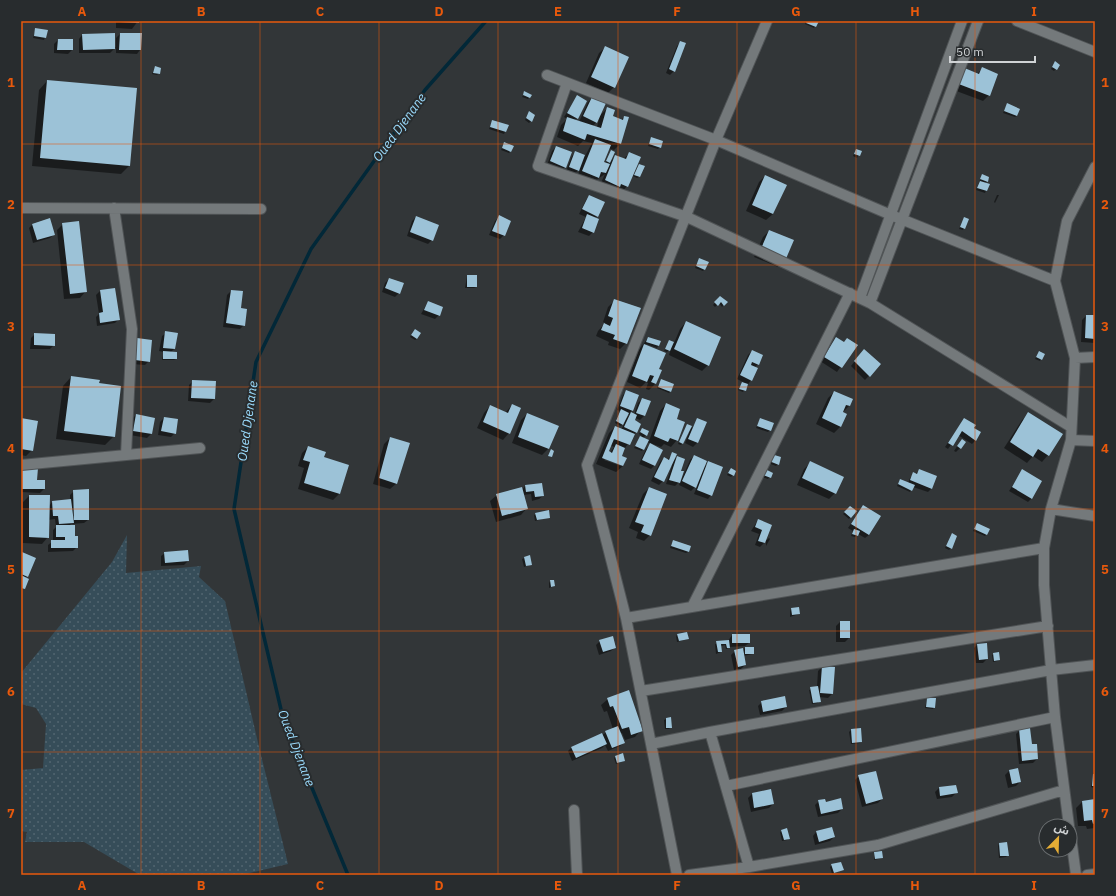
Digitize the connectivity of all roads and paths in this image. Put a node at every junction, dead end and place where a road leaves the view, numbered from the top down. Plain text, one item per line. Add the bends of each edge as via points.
1 (767, 21) edge
2 (962, 21) edge
3 (978, 21) edge
4 (1017, 21) edge
5 (1095, 52) edge
6 (547, 75) dead end
7 (567, 83) junction
8 (716, 140) junction
9 (1095, 167) edge
10 (21, 208) edge
11 (114, 208) junction
12 (261, 209) dead end
13 (891, 215) junction
14 (687, 217) junction
15 (902, 220) junction
16 (1055, 282) junction
17 (850, 294) junction
18 (860, 298) junction
19 (870, 302) junction
20 (1095, 357) edge
21 (1075, 358) junction
22 (1071, 427) junction
23 (1071, 440) junction
24 (1095, 442) edge
25 (200, 448) dead end
26 (126, 455) junction
27 (21, 465) edge
28 (1051, 509) junction
29 (1095, 516) edge
30 (1044, 548) junction
31 (692, 607) junction
32 (626, 618) junction
33 (1048, 626) junction
34 (1095, 665) edge
35 (1051, 670) junction
36 (641, 691) junction
37 (1055, 717) junction
38 (710, 732) junction
39 (651, 744) junction
40 (726, 786) junction
41 (1064, 790) junction
42 (574, 810) dead end
43 (1068, 818) edge
44 (1074, 858) edge
45 (749, 867) junction
46 (1095, 874) edge
47 (577, 875) edge
48 (677, 875) edge
49 (689, 875) edge
50 (1076, 875) edge
51 (1086, 875) edge

1 - 8 street
2 - 13 street
3 - 15 street
4 - 5 street
6 - 7 street
7 - 8 street
7 - 14 street via 538,166
8 - 13 street
8 - 14 street
9 - 16 street via 1068,221
10 - 11 street
11 - 12 street
11 - 26 street via 132,329
13 - 15 street
13 - 18 street
14 - 17 street
14 - 32 street via 587,465
15 - 16 street
15 - 19 street
16 - 21 street
17 - 18 street
17 - 31 street
18 - 19 street
19 - 22 street
20 - 21 street
21 - 22 street
22 - 23 street
23 - 24 street
23 - 28 street
25 - 26 street
26 - 27 street
28 - 29 street
28 - 30 street
30 - 31 street
30 - 33 street
31 - 32 street
32 - 36 street
33 - 35 street
33 - 36 street
34 - 35 street
35 - 37 street
35 - 38 street
36 - 39 street
37 - 40 street
37 - 41 street
38 - 39 street
38 - 40 street
39 - 48 street
40 - 45 street
41 - 43 street
41 - 45 street via 878,845
42 - 47 street
44 - 50 street
45 - 49 street
46 - 51 street

